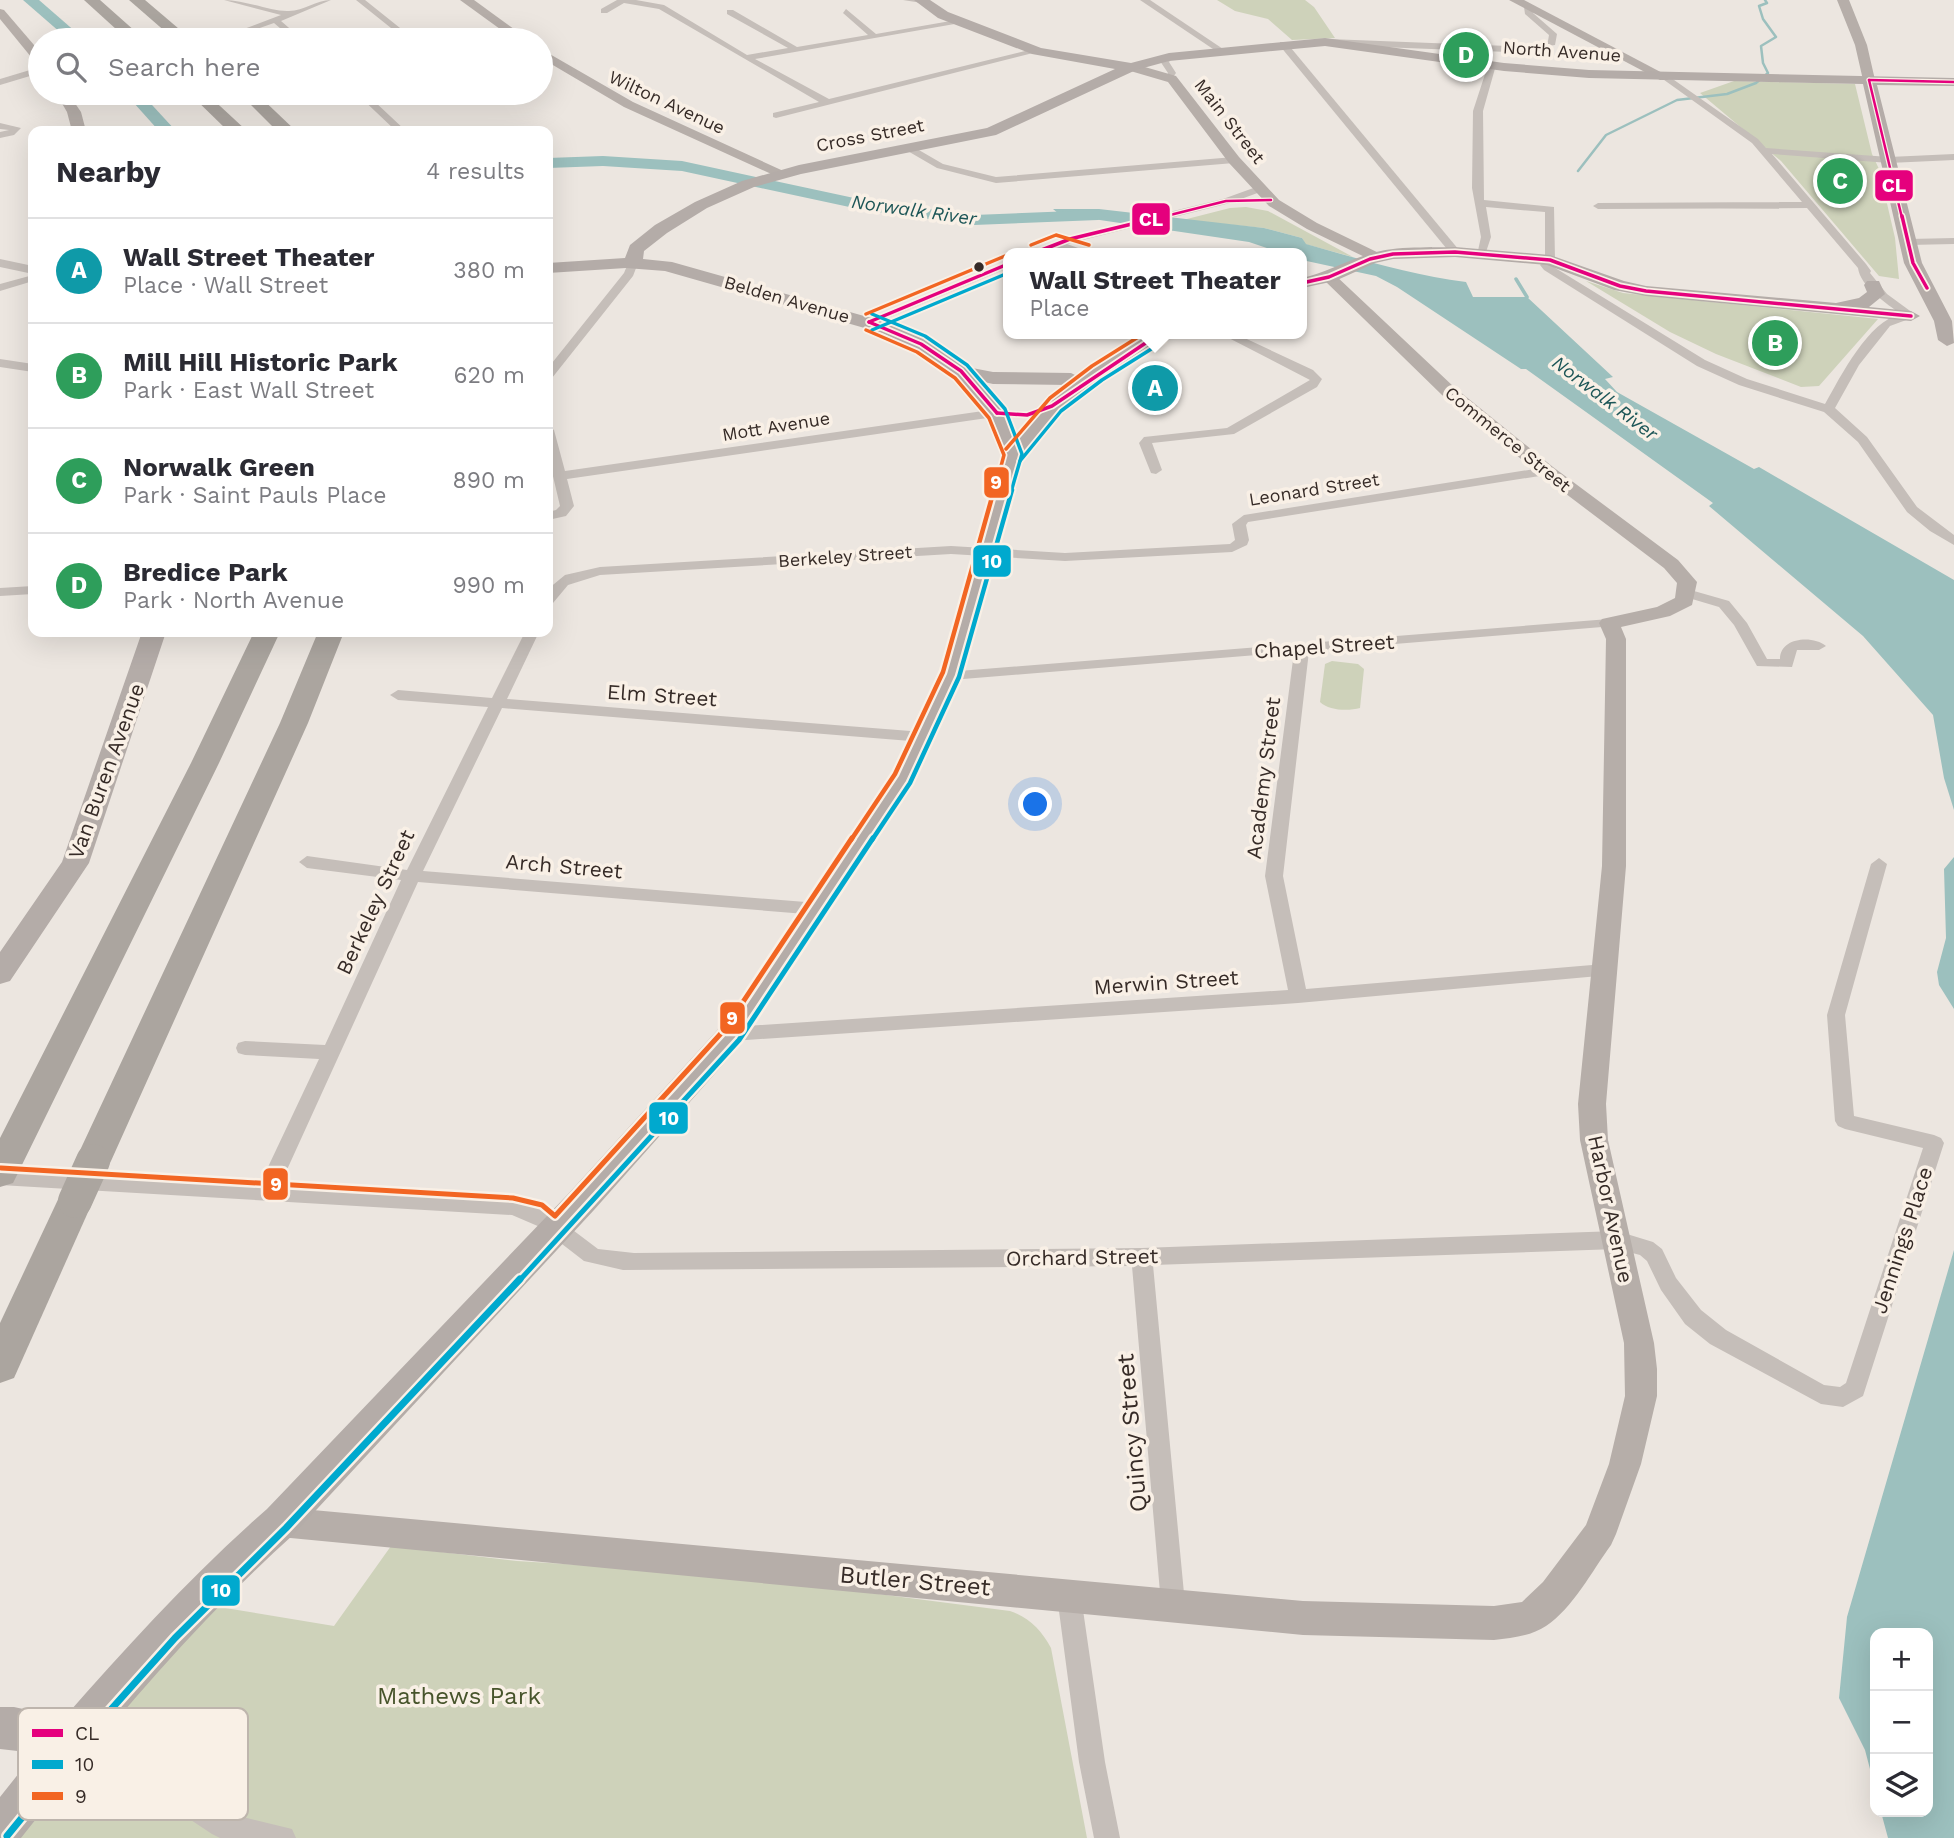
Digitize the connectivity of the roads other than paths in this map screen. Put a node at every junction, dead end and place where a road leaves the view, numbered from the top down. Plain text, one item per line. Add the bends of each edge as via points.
1 (83, 0) edge
2 (91, 0) edge
3 (136, 0) edge
4 (228, 0) edge
5 (327, 0) edge
6 (360, 0) edge
7 (466, 0) edge
8 (623, 0) edge
9 (917, 0) edge
10 (1144, 0) edge
11 (1515, 0) edge
12 (1843, 0) edge
13 (1528, 7) junction
14 (103, 11) junction
15 (604, 11) dead end
16 (846, 11) dead end
17 (0, 12) edge
18 (730, 12) dead end
19 (289, 14) junction
20 (275, 20) junction
21 (962, 22) junction
22 (122, 28) edge
23 (170, 28) edge
24 (254, 28) edge
25 (285, 28) edge
26 (396, 28) edge
27 (506, 28) edge
28 (875, 37) junction
29 (1325, 42) junction
30 (1283, 44) junction
31 (28, 46) edge
32 (795, 49) junction
33 (1037, 51) junction
34 (1222, 51) junction
35 (1169, 57) junction
36 (746, 58) junction
37 (1492, 65) junction
38 (553, 66) edge
39 (1131, 67) junction
40 (28, 74) edge
41 (1664, 77) junction
42 (1170, 78) junction
43 (1869, 80) junction
44 (0, 82) edge
45 (1954, 82) edge
46 (827, 102) junction
47 (70, 105) edge
48 (210, 105) edge
49 (374, 105) edge
50 (262, 107) joint
51 (776, 115) dead end
52 (0, 126) edge
53 (78, 126) edge
54 (232, 126) edge
55 (282, 126) edge
56 (294, 126) edge
57 (396, 126) edge
58 (0, 135) edge
59 (909, 148) junction
60 (1764, 151) junction
61 (1954, 157) edge
62 (1234, 160) junction
63 (1889, 160) junction
64 (776, 176) junction
65 (1259, 188) junction
66 (1270, 200) junction
67 (1226, 201) junction
68 (1479, 203) junction
69 (1598, 205) dead end
70 (1809, 205) junction
71 (1954, 241) edge
72 (1909, 242) junction
73 (1056, 244) junction
74 (1046, 248) edge
75 (1070, 248) edge
76 (1455, 252) junction
77 (1481, 253) junction
78 (1374, 258) junction
79 (1550, 260) junction
80 (0, 263) edge
81 (633, 263) junction
82 (1913, 263) junction
83 (1003, 266) edge
84 (553, 268) edge
85 (28, 269) edge
86 (1336, 275) junction
87 (1869, 278) junction
88 (28, 280) edge
89 (1307, 281) edge
90 (0, 288) edge
91 (1927, 288) junction
92 (1826, 307) junction
93 (1911, 316) junction
94 (869, 322) junction
95 (1151, 339) edge
96 (1238, 339) edge
97 (1952, 342) edge
98 (0, 363) edge
99 (28, 367) edge
100 (553, 369) edge
101 (961, 371) junction
102 (1097, 373) junction
103 (1071, 379) junction
104 (1055, 405) junction
105 (1828, 409) junction
106 (997, 413) junction
107 (553, 452) edge
108 (1013, 454) junction
109 (1156, 470) dead end
110 (1547, 471) junction
111 (560, 476) junction
112 (554, 514) edge
113 (1954, 541) edge
114 (986, 551) junction
115 (553, 589) edge
116 (28, 590) edge
117 (0, 592) edge
118 (1687, 593) junction
119 (1609, 623) junction
120 (152, 637) edge
121 (249, 637) edge
122 (265, 637) edge
123 (329, 637) edge
124 (345, 637) edge
125 (530, 637) edge
126 (1819, 646) dead end
127 (1302, 648) junction
128 (951, 675) junction
129 (398, 695) dead end
130 (496, 704) junction
131 (923, 737) junction
132 (279, 757) junction
133 (205, 763) junction
134 (307, 862) dead end
135 (1879, 864) dead end
136 (412, 876) junction
137 (818, 909) junction
138 (1604, 970) junction
139 (0, 974) edge
140 (1298, 996) junction
141 (732, 1034) junction
142 (245, 1048) dead end
143 (330, 1052) junction
144 (3, 1169) edge
145 (266, 1194) junction
146 (556, 1228) junction
147 (1617, 1240) junction
148 (1142, 1257) junction
149 (0, 1366) edge
150 (280, 1522) junction
151 (1069, 1596) junction
152 (1173, 1604) junction
153 (1545, 1604) joint
154 (100, 1708) edge
155 (0, 1728) edge
156 (18, 1730) edge
157 (18, 1808) edge
158 (214, 1820) edge
159 (0, 1831) edge
160 (283, 1838) edge
161 (1107, 1838) edge

1 - 14 highway
2 - 14 highway
3 - 23 highway
4 - 19 street
5 - 19 street
6 - 26 street
7 - 27 main road
8 - 15 street
8 - 36 street via 658,6
9 - 21 main road, Main Street
10 - 34 street
11 - 13 main road
12 - 43 main road
13 - 29 street via 1529,15 1553,34 1552,43 1508,49
13 - 41 main road
14 - 22 highway
16 - 28 street
17 - 31 main road
18 - 32 street
19 - 20 street
20 - 24 street
20 - 25 street
21 - 28 street
21 - 33 main road, Main Street
28 - 32 street
29 - 30 main road, North Avenue
29 - 37 main road, North Avenue
30 - 34 main road, North Avenue
30 - 76 street
32 - 36 street
33 - 39 main road, Main Street
33 - 46 street
34 - 35 main road, North Avenue
35 - 39 main road, North Avenue
35 - 42 street via 1164,62 1172,73
36 - 46 street
37 - 41 main road, North Avenue
37 - 68 street via 1479,108
38 - 64 main road, Wilton Avenue
39 - 42 main road, Main Street
39 - 59 main road, Cross Street via 998,129
40 - 44 street
41 - 43 main road, North Avenue
41 - 60 street
42 - 62 main road, Main Street
43 - 45 main road, North Avenue
43 - 63 main road
46 - 51 street
47 - 53 main road
48 - 54 highway
49 - 57 street
50 - 55 highway
50 - 56 highway
52 - 58 street via 16,128
59 - 62 street via 940,166 996,180
59 - 64 main road, Cross Street
60 - 63 street
60 - 70 street
61 - 63 street
62 - 65 main road, Main Street
63 - 72 main road
64 - 81 main road, Cross Street via 691,210 636,249
65 - 66 main road, Main Street
65 - 67 street
66 - 67 street
66 - 78 main road, Main Street
67 - 73 street
68 - 77 street via 1486,237
68 - 79 street via 1550,209
69 - 70 street
70 - 87 street
71 - 72 street
72 - 82 main road
73 - 74 street
73 - 75 street
76 - 77 main road
76 - 78 main road
77 - 79 main road
78 - 86 main road
79 - 92 main road via 1646,291
79 - 105 street via 1545,265 1548,268 1701,363 1743,382
80 - 85 street
81 - 84 main road, Belden Avenue
81 - 94 main road, Belden Avenue via 684,270
81 - 100 street
82 - 91 main road
82 - 93 main road via 1906,288
83 - 94 street
86 - 89 main road
86 - 110 main road, Commerce Street via 1448,391
87 - 92 main road via 1876,294 1865,302
87 - 93 street via 1894,306
88 - 90 street
91 - 93 main road
91 - 97 main road
92 - 93 main road
93 - 97 main road
93 - 105 street via 1885,324
94 - 101 main road, Belden Avenue via 921,344
95 - 102 main road
96 - 109 street via 1316,379 1230,431 1148,440 1144,443
98 - 99 street
101 - 103 main road via 993,378
101 - 106 main road, Belden Avenue
102 - 103 main road
102 - 104 main road
103 - 106 main road via 1013,398
104 - 106 main road via 1020,417
104 - 108 main road
105 - 113 street via 1850,424 1908,506
106 - 108 main road, Belden Avenue
106 - 111 street, Mott Avenue
107 - 111 street
108 - 114 main road
110 - 114 street, Leonard Street via 1244,519 1239,524 1240,545 1232,548 1065,557
110 - 118 main road, Commerce Street via 1671,564 1687,582
111 - 112 street via 567,506
114 - 115 street, Berkeley Street via 600,571 570,578
114 - 128 main road
116 - 117 street
118 - 119 main road, Chapel Street via 1685,601 1663,612
118 - 126 street via 1724,604 1762,663 1787,664 1792,645
119 - 127 street, Chapel Street
119 - 138 main road, Harbor Avenue via 1616,639 1616,774 1614,866
120 - 139 main road, Van Buren Avenue via 75,863
121 - 133 highway via 219,703
122 - 133 highway
123 - 132 highway
124 - 132 highway via 318,698
125 - 130 street, Berkeley Street
127 - 128 street, Chapel Street
127 - 140 street, Academy Street via 1275,876
128 - 131 main road
129 - 130 street, Elm Street
130 - 131 street, Elm Street
130 - 136 street, Berkeley Street
131 - 137 main road via 903,778
132 - 149 highway, bridge
133 - 144 highway
134 - 136 street, Arch Street
135 - 147 street, Jennings Place via 1836,1015 1845,1121 1934,1143 1855,1389 1843,1397 1821,1394 1718,1338 1693,1317 1668,1284 1655,1255
136 - 137 street, Arch Street
136 - 143 street, Berkeley Street
137 - 141 main road
138 - 140 street, Merwin Street
138 - 147 main road, Harbor Avenue via 1593,1122
140 - 141 street, Merwin Street
141 - 146 main road
142 - 143 street
143 - 145 street, Berkeley Street
144 - 145 street, Orchard Street
145 - 146 street, Orchard Street via 512,1207 538,1213
146 - 148 street, Orchard Street via 590,1254 613,1261
146 - 150 main road
147 - 148 street, Orchard Street
147 - 153 main road, Harbor Avenue via 1639,1343 1641,1396 1625,1464 1599,1534
148 - 152 street, Quincy Street
150 - 151 main road, Butler Street
150 - 154 main road via 216,1582
151 - 152 main road, Butler Street
151 - 161 street
152 - 153 main road, Butler Street via 1303,1618 1494,1623 1520,1620
155 - 156 main road
157 - 159 main road
158 - 160 street

